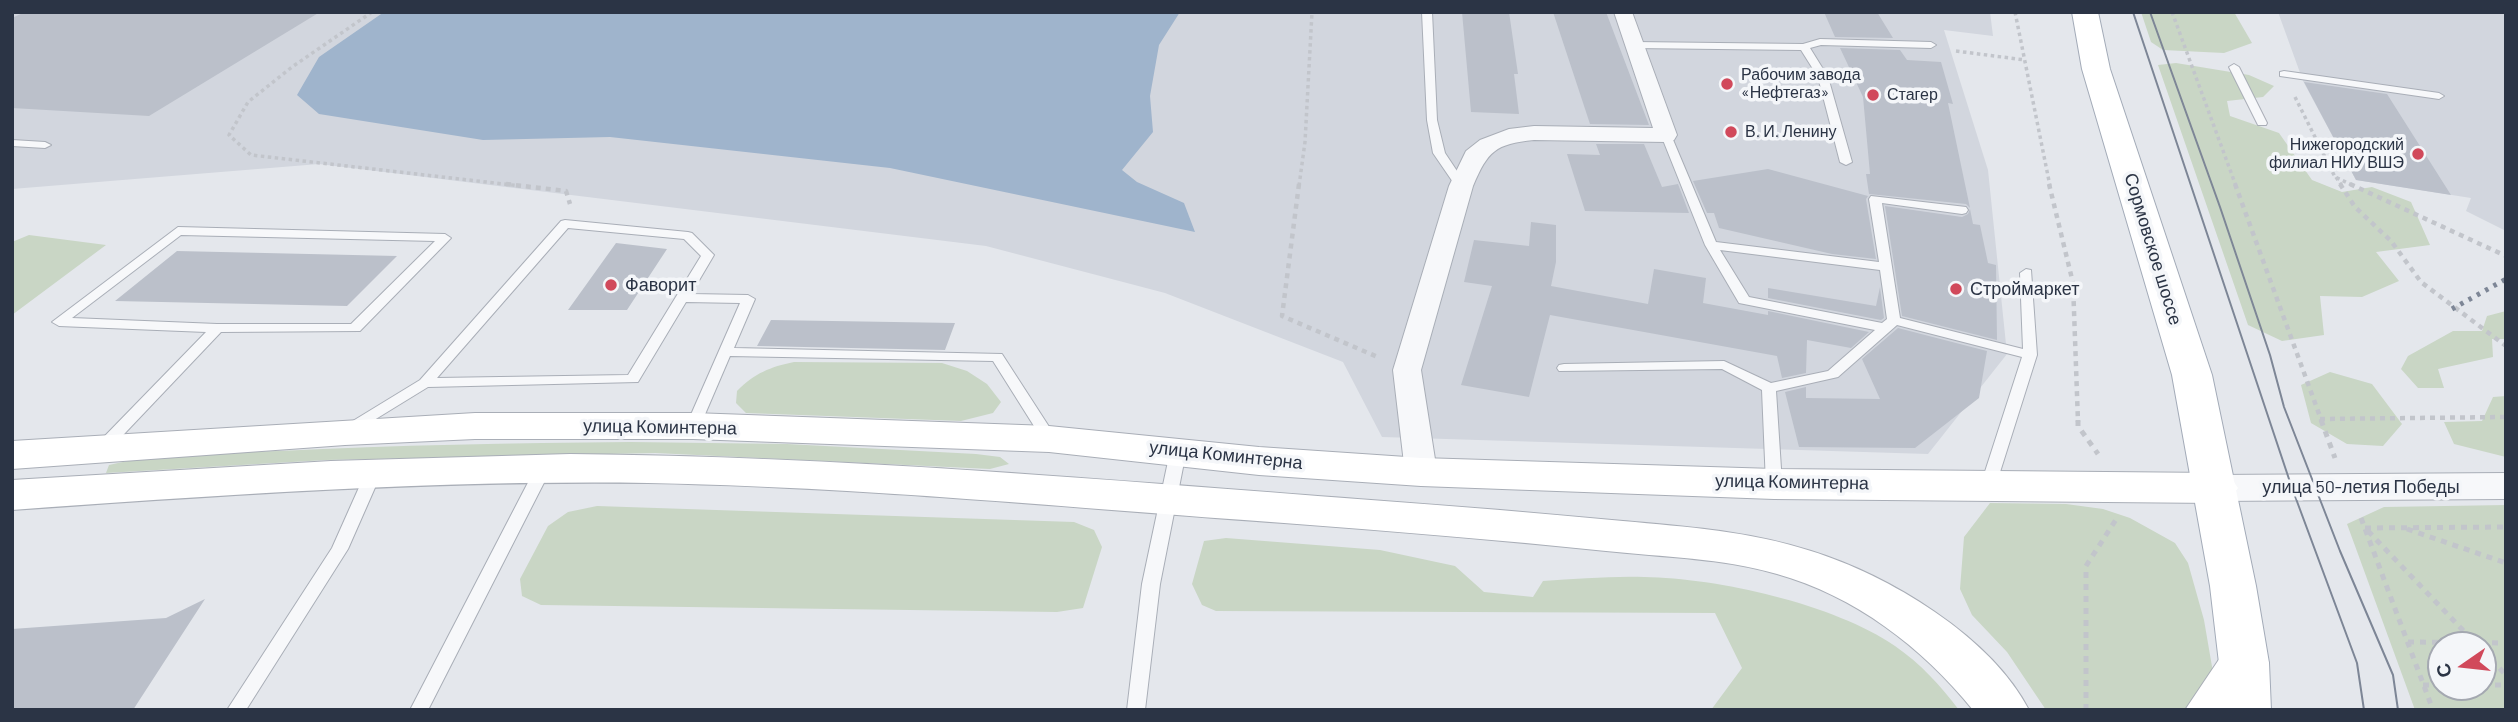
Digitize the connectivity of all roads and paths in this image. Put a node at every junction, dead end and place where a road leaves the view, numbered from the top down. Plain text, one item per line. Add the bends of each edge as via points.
1 (372, 12) edge
2 (1312, 12) edge
3 (1427, 12) edge
4 (1623, 12) edge
5 (2015, 12) edge
6 (2085, 12) edge
7 (2172, 12) edge
8 (1634, 45) junction
9 (1931, 45) dead end
10 (1804, 47) junction
11 (1956, 51) dead end
12 (2025, 60) junction
13 (2234, 67) dead end
14 (2284, 74) joint
15 (2439, 96) dead end
16 (2262, 123) dead end
17 (1666, 135) junction
18 (12, 143) edge
19 (45, 145) dead end
20 (1846, 162) dead end
21 (2335, 177) junction
22 (1461, 186) junction
23 (1962, 210) dead end
24 (565, 224) junction
25 (1711, 245) junction
26 (2506, 256) edge
27 (1885, 267) junction
28 (2025, 273) dead end
29 (682, 298) junction
30 (1889, 324) junction
31 (217, 328) junction
32 (2506, 346) edge
33 (727, 352) junction
34 (2030, 355) junction
35 (1564, 368) dead end
36 (1407, 370) junction
37 (425, 383) junction
38 (1769, 387) junction
39 (2506, 417) edge
40 (2320, 419) junction
41 (693, 426) junction
42 (345, 432) junction
43 (1049, 439) junction
44 (101, 449) junction
45 (2331, 449) dead end
46 (1178, 452) junction
47 (12, 455) edge
48 (2100, 457) dead end
49 (543, 469) junction
50 (1421, 472) junction
51 (373, 474) junction
52 (1774, 484) junction
53 (1989, 484) junction
54 (2506, 486) edge
55 (2216, 488) junction
56 (65, 491) junction
57 (12, 495) edge
58 (1168, 502) junction
59 (2120, 515) dead end
60 (2506, 527) edge
61 (2365, 528) junction
62 (2404, 528) junction
63 (2506, 563) edge
64 (2464, 631) edge
65 (2408, 642) junction
66 (2427, 643) edge
67 (2423, 685) junction
68 (2427, 685) edge
69 (2245, 687) edge
70 (236, 710) edge
71 (419, 710) edge
72 (1136, 710) edge
73 (2003, 710) edge
74 (2086, 710) edge
75 (2211, 710) edge
76 (2433, 710) edge

1 - 24 path via 248,102 229,135 251,155 566,191 571,211
2 - 36 path via 1305,142 1282,316
3 - 22 lane via 1432,120 1439,153
4 - 8 street
5 - 12 path
6 - 55 main road, Сормовское шоссе via 2096,69 2192,375
7 - 40 path
8 - 10 lane
8 - 17 street
9 - 10 lane via 1820,43
10 - 20 lane via 1823,77
11 - 12 path
12 - 48 path via 2038,138 2073,283 2078,426
13 - 16 lane
14 - 15 lane
14 - 21 path
17 - 22 street via 1509,136 1474,156
17 - 25 lane
18 - 19 lane
21 - 26 path
21 - 32 path via 2355,207 2391,241 2421,282
22 - 36 street
23 - 27 lane via 1875,199
24 - 29 lane via 688,236 708,255
24 - 37 lane
25 - 27 lane
25 - 30 lane via 1744,300
27 - 30 lane
28 - 34 lane
29 - 33 lane via 748,299
29 - 37 lane via 633,379
30 - 34 lane
30 - 38 lane via 1832,374
31 - 31 lane via 60,322 178,232 444,239 355,328
31 - 44 lane
33 - 41 lane
33 - 43 lane via 997,357
34 - 53 lane
35 - 38 lane via 1724,365
36 - 50 street
37 - 42 lane
38 - 52 lane
39 - 40 path
40 - 45 path
41 - 42 main road, улица Коминтерна via 475,426
41 - 43 main road, улица Коминтерна
42 - 44 main road, улица Коминтерна
43 - 46 main road, улица Коминтерна
44 - 47 main road, улица Коминтерна
44 - 56 main road
46 - 50 main road, улица Коминтерна
46 - 58 lane
49 - 51 main road
49 - 58 main road via 732,471
49 - 71 lane
50 - 52 main road, улица Коминтерна
51 - 56 main road
51 - 70 lane via 340,549
52 - 53 main road, улица Коминтерна
53 - 55 main road, улица Коминтерна
54 - 55 street, улица 50-летия Победы
55 - 69 main road
56 - 57 main road
58 - 72 lane via 1151,584
58 - 73 main road via 1508,525 1754,551 1854,585 1896,609 1939,639
59 - 74 path via 2087,566
60 - 62 path
61 - 62 path
61 - 64 path
61 - 65 path
62 - 63 path
65 - 66 path
65 - 67 path
67 - 68 path
67 - 76 path
69 - 75 main road

